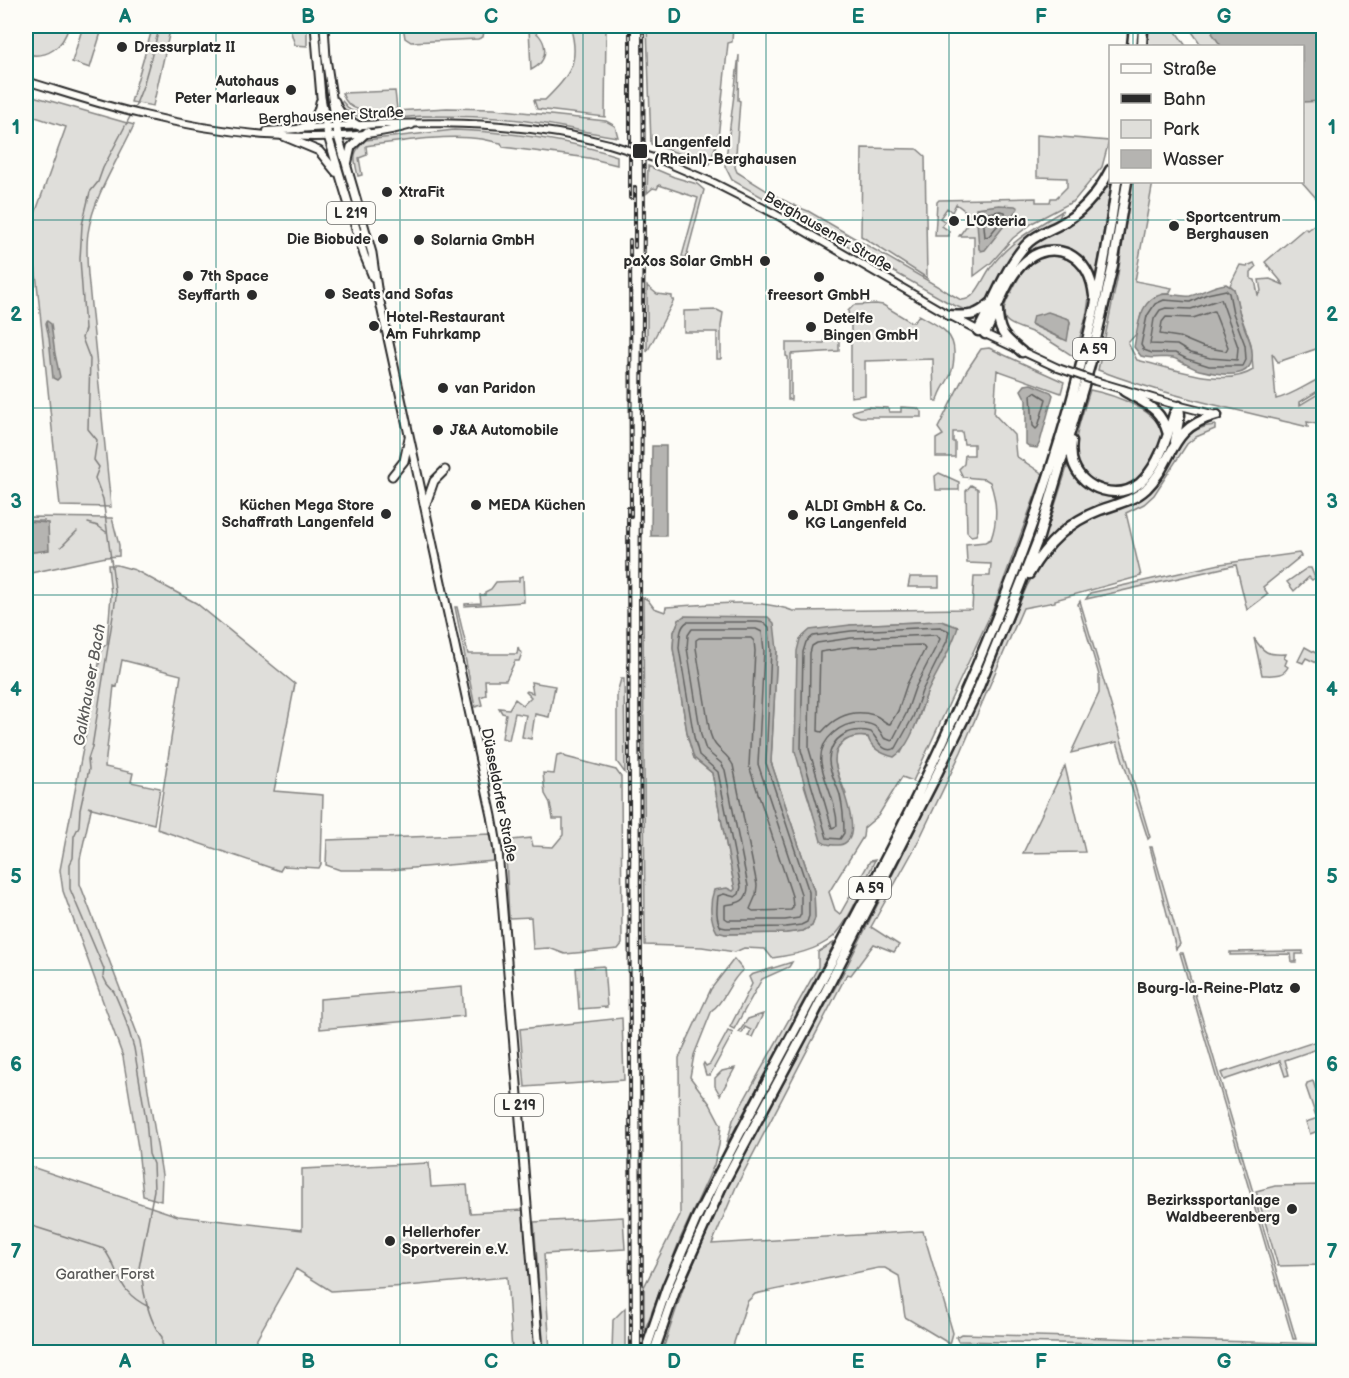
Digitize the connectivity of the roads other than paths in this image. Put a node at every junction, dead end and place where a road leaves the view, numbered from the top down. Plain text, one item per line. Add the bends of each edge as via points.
1 (315, 26) edge
2 (324, 26) edge
3 (1134, 26) edge
4 (1143, 26) edge
5 (1132, 45) edge
6 (1142, 45) edge
7 (26, 81) edge
8 (329, 84) junction
9 (321, 97) junction
10 (412, 125) junction
11 (336, 126) junction
12 (359, 126) junction
13 (326, 127) junction
14 (299, 129) junction
15 (251, 132) junction
16 (367, 132) junction
17 (283, 136) junction
18 (328, 136) junction
19 (338, 136) junction
20 (347, 168) junction
21 (1109, 172) edge
22 (1117, 183) edge
23 (1127, 183) edge
24 (343, 186) junction
25 (377, 288) junction
26 (996, 304) junction
27 (1096, 304) junction
28 (949, 315) junction
29 (982, 332) junction
30 (1022, 352) junction
31 (1124, 391) junction
32 (1179, 406) junction
33 (1217, 415) joint
34 (1072, 432) junction
35 (1168, 434) junction
36 (410, 436) junction
37 (1174, 444) junction
38 (445, 470) dead end
39 (392, 476) dead end
40 (425, 507) junction
41 (1013, 603) junction
42 (671, 1289) junction
43 (539, 1353) edge
44 (645, 1353) edge
45 (654, 1353) edge

1 - 9 main road, Düsseldorfer Straße / L 219
2 - 8 main road, Düsseldorfer Straße / L 219
3 - 5 highway
4 - 6 highway
7 - 15 main road, Berghausener Straße via 141,115
8 - 11 main road, Düsseldorfer Straße / L 219
8 - 12 main road, L 219 via 340,114
9 - 13 main road, Düsseldorfer Straße / L 219
9 - 14 main road, L 219 via 315,118
10 - 12 main road, Berghausener Straße
10 - 16 main road, Berghausener Straße
10 - 28 main road, Berghausener Straße, bridge via 492,124 556,133 663,161 775,214
11 - 12 main road, Berghausener Straße
11 - 13 main road, Berghausener Straße
11 - 19 main road, Düsseldorfer Straße / L 219
13 - 14 main road, Berghausener Straße
13 - 18 main road, Düsseldorfer Straße / L 219
14 - 15 main road, Berghausener Straße
15 - 17 main road, Berghausener Straße
16 - 19 main road, Berghausener Straße
16 - 20 main road via 351,147
17 - 18 main road, Berghausener Straße
17 - 24 main road via 322,153
18 - 19 main road, Berghausener Straße
18 - 24 main road, Düsseldorfer Straße / L 219
19 - 20 main road, Düsseldorfer Straße / L 219
20 - 25 main road, Düsseldorfer Straße / L 219 via 372,253
21 - 26 highway via 1085,206 1024,247 1013,262
22 - 27 highway, A 59
23 - 34 highway, A 59 via 1110,276
24 - 25 main road, Düsseldorfer Straße / L 219
25 - 36 main road, Düsseldorfer Straße / L 219
26 - 27 highway via 1023,262 1036,253 1052,250 1066,252 1086,269
26 - 28 highway via 979,314
26 - 29 highway
26 - 30 highway via 999,327
27 - 42 highway, A 59 via 1048,478 966,691 898,833 718,1174 697,1217
28 - 29 main road, Berghausener Straße
29 - 30 main road, Berghausener Straße
30 - 31 main road, Berghausener Straße, bridge
31 - 32 main road, Berghausener Straße
31 - 35 highway via 1155,410 1164,419
32 - 33 main road, Berghausener Straße
32 - 35 highway
32 - 37 highway
33 - 37 highway via 1194,423
34 - 35 highway via 1072,457 1079,474 1096,489 1111,492 1139,484 1156,461
34 - 41 highway, A 59 via 1039,537
36 - 39 main road via 404,461
36 - 40 main road, Düsseldorfer Straße / L 219
37 - 41 highway via 1145,490 1082,518 1057,536 1038,558
38 - 40 main road via 434,481
40 - 43 main road, Düsseldorfer Straße / L 219 via 498,858
41 - 42 highway, A 59 via 976,694 934,780
42 - 44 highway, A 59
42 - 45 highway, A 59

